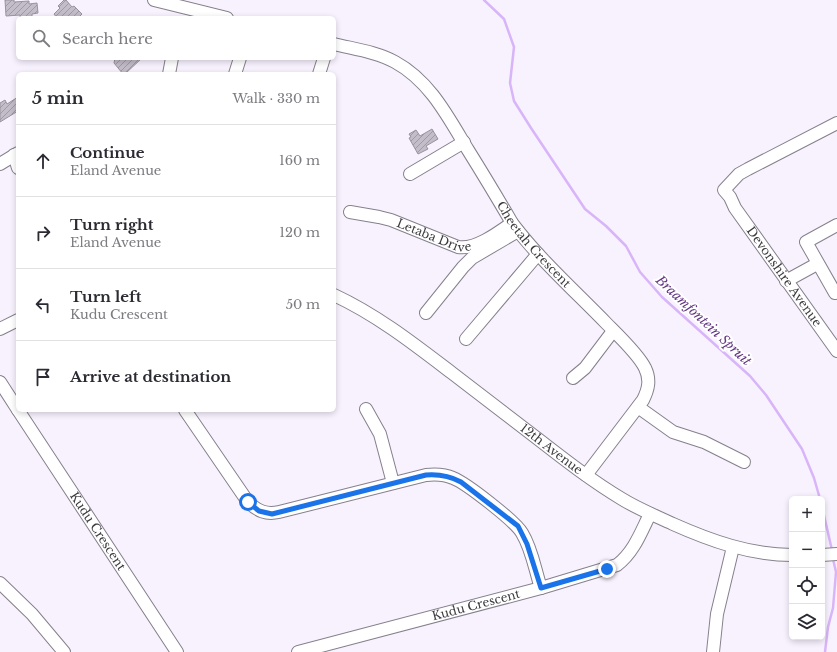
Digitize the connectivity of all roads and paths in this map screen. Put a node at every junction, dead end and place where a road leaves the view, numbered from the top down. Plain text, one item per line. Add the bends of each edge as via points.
1 (154, 0) edge
2 (183, 13) edge
3 (209, 16) edge
4 (336, 44) edge
5 (172, 60) edge
6 (239, 60) edge
7 (323, 60) edge
8 (169, 72) edge
9 (236, 72) edge
10 (320, 72) edge
11 (837, 123) edge
12 (464, 142) junction
13 (16, 154) edge
14 (0, 164) edge
15 (410, 174) dead end
16 (350, 212) dead end
17 (837, 225) edge
18 (515, 227) junction
19 (538, 254) junction
20 (817, 264) junction
21 (786, 281) junction
22 (837, 292) edge
23 (336, 296) edge
24 (426, 313) dead end
25 (16, 321) edge
26 (0, 329) edge
27 (613, 331) junction
28 (466, 339) dead end
29 (836, 346) edge
30 (573, 378) dead end
31 (0, 382) edge
32 (16, 404) edge
33 (638, 407) junction
34 (366, 409) dead end
35 (21, 412) edge
36 (186, 412) edge
37 (744, 462) dead end
38 (586, 475) junction
39 (393, 483) junction
40 (650, 514) junction
41 (733, 547) junction
42 (837, 554) edge
43 (789, 555) edge
44 (825, 555) edge
45 (0, 583) edge
46 (541, 588) junction
47 (64, 652) edge
48 (177, 652) edge
49 (298, 652) edge
50 (713, 652) edge

1 - 2 street
2 - 3 street
4 - 12 street, Cheetah Crescent via 378,55 410,71 432,94
5 - 8 street
6 - 9 street
7 - 10 street
11 - 21 street, Devonshire Avenue via 739,174 724,190
12 - 15 street
12 - 18 street, Cheetah Crescent
13 - 14 street
16 - 18 street, Letaba Drive via 391,220 464,248
17 - 20 street via 806,242
18 - 19 street, Cheetah Crescent
18 - 24 street via 472,258
19 - 27 street, Cheetah Crescent
19 - 28 street
20 - 21 street
20 - 22 street via 835,293
21 - 29 street, Devonshire Avenue
23 - 38 street, 12th Avenue via 388,325
25 - 26 street
27 - 30 street via 585,368
27 - 33 street, Cheetah Crescent via 640,360 648,374 647,391
31 - 32 street, Kudu Crescent
33 - 37 street via 673,432 704,442
33 - 38 street, Cheetah Crescent
34 - 39 street via 380,434
35 - 48 street, Kudu Crescent
36 - 39 street via 248,502 259,511 272,514
38 - 40 street, 12th Avenue via 623,500
39 - 46 street via 436,474 461,482 518,526 527,544
40 - 41 street, 12th Avenue
40 - 46 street, Kudu Crescent via 630,552 617,565
41 - 43 street, 12th Avenue via 759,553
41 - 50 street via 718,614
42 - 44 street
45 - 47 street via 32,614
46 - 49 street, Kudu Crescent

